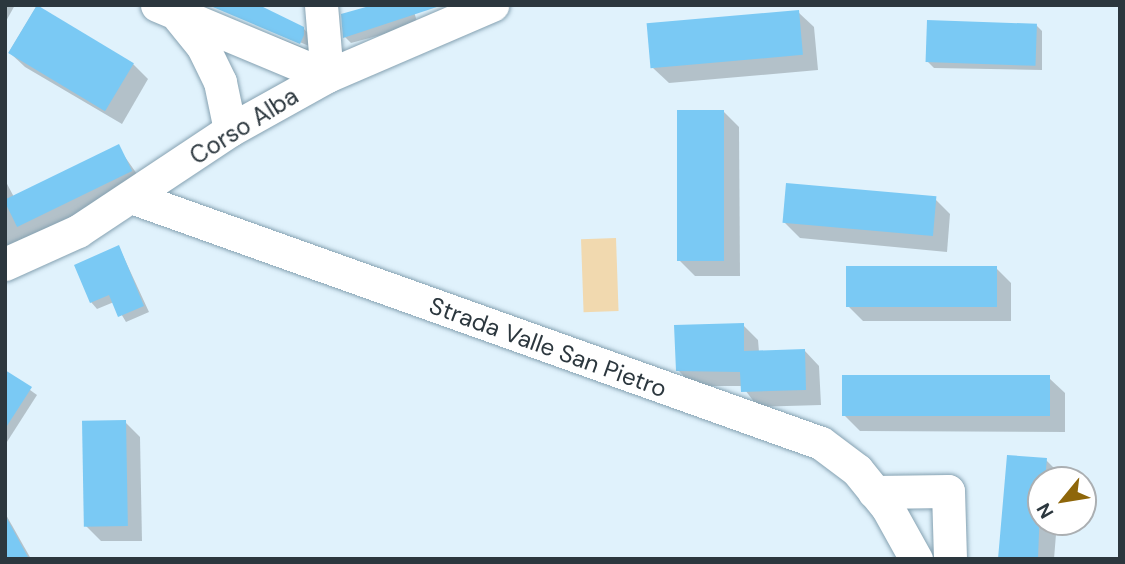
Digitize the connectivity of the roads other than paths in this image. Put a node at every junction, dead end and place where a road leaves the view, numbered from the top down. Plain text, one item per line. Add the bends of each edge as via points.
1 (321, 5) edge
2 (492, 5) edge
3 (168, 11) edge
4 (327, 76) junction
5 (230, 130) junction
6 (134, 198) junction
7 (5, 264) edge
8 (874, 492) junction
9 (916, 559) edge
10 (950, 559) edge

1 - 4 street
2 - 4 street, Corso Alba via 406,38
3 - 4 street
3 - 5 street via 204,47 220,82
4 - 5 street, Corso Alba
5 - 6 street, Corso Alba
6 - 7 street, Corso Alba via 78,231
6 - 8 street, Strada Valle San Pietro via 821,443 857,470
8 - 9 street, Strada Valle San Pietro
8 - 10 street via 948,491

